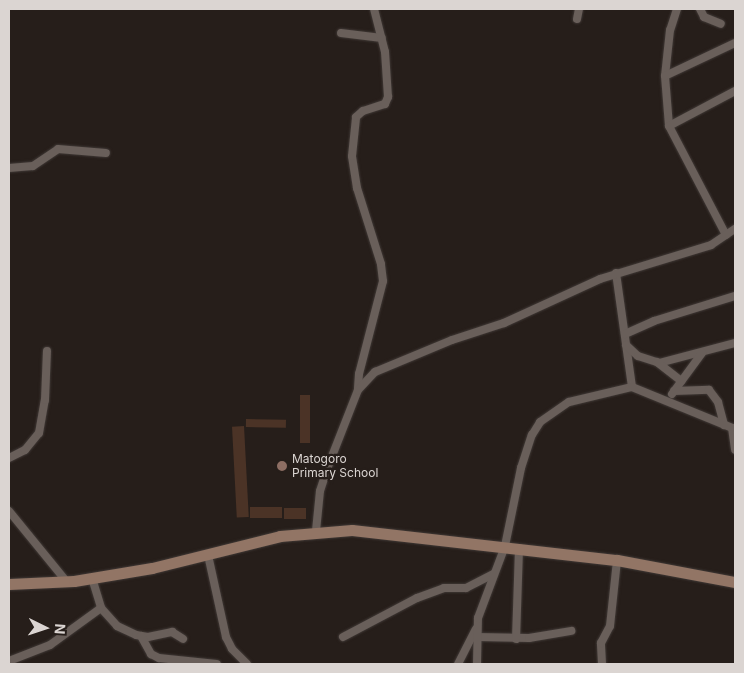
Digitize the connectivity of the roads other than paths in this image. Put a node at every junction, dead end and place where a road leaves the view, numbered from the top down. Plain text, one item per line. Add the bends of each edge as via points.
1 (374, 9) edge
2 (579, 9) edge
3 (677, 9) edge
4 (700, 9) edge
5 (577, 19) dead end
6 (721, 24) dead end
7 (341, 32) dead end
8 (382, 38) junction
9 (735, 43) edge
10 (665, 76) junction
11 (735, 91) edge
12 (669, 126) junction
13 (106, 152) dead end
14 (9, 168) edge
15 (735, 230) edge
16 (726, 235) junction
17 (616, 273) junction
18 (735, 296) edge
19 (625, 334) junction
20 (735, 343) edge
21 (626, 346) junction
22 (47, 351) dead end
23 (702, 353) junction
24 (657, 362) junction
25 (682, 380) junction
26 (632, 387) junction
27 (695, 389) junction
28 (358, 390) junction
29 (674, 391) junction
30 (668, 400) junction
31 (730, 427) edge
32 (735, 450) edge
33 (9, 458) edge
34 (9, 511) edge
35 (316, 531) junction
36 (505, 546) junction
37 (518, 548) junction
38 (208, 554) junction
39 (616, 560) junction
40 (494, 574) junction
41 (92, 578) junction
42 (66, 581) junction
43 (735, 582) edge
44 (9, 584) edge
45 (101, 608) junction
46 (477, 627) junction
47 (571, 631) dead end
48 (141, 636) junction
49 (477, 637) junction
50 (343, 638) dead end
51 (183, 639) dead end
52 (516, 639) junction
53 (9, 661) edge
54 (217, 664) edge
55 (247, 664) edge
56 (458, 664) edge
57 (477, 664) edge
58 (602, 664) edge

1 - 8 street
2 - 5 street
3 - 10 street via 670,30
4 - 6 street via 704,17
7 - 8 street
8 - 28 street via 388,97 385,104 363,111 356,117 352,129 353,169 383,281 358,374
9 - 10 street
10 - 12 street
11 - 12 street
12 - 16 street
13 - 14 street via 58,149 33,166
15 - 16 street
16 - 17 street via 711,245
17 - 19 street
17 - 28 street via 572,289 504,324 391,364 375,372
18 - 19 street via 654,321
19 - 21 street
20 - 23 street
21 - 24 street via 638,356
21 - 26 street
22 - 33 street via 45,400 39,433 25,450
23 - 24 street
23 - 25 street
24 - 25 street
25 - 27 street
25 - 29 street
26 - 30 street
26 - 36 street via 569,402 540,422 521,468
27 - 29 street
27 - 31 street via 712,393
28 - 35 street via 320,491
29 - 30 street
30 - 31 street
31 - 32 street
34 - 42 street
35 - 36 street via 352,530
35 - 38 street via 280,536
36 - 37 street
36 - 40 street
37 - 39 street
37 - 52 street
38 - 41 street
38 - 55 street via 226,637 232,649
39 - 43 street
39 - 58 street via 610,626 601,643
40 - 46 street
40 - 50 street via 466,588 444,588 417,598
41 - 42 street
41 - 45 street
42 - 44 street
45 - 48 street via 117,626
45 - 53 street via 50,645
46 - 49 street
46 - 56 street
47 - 52 street
48 - 51 street via 172,632
48 - 54 street via 151,654 159,658
49 - 52 street
49 - 57 street

